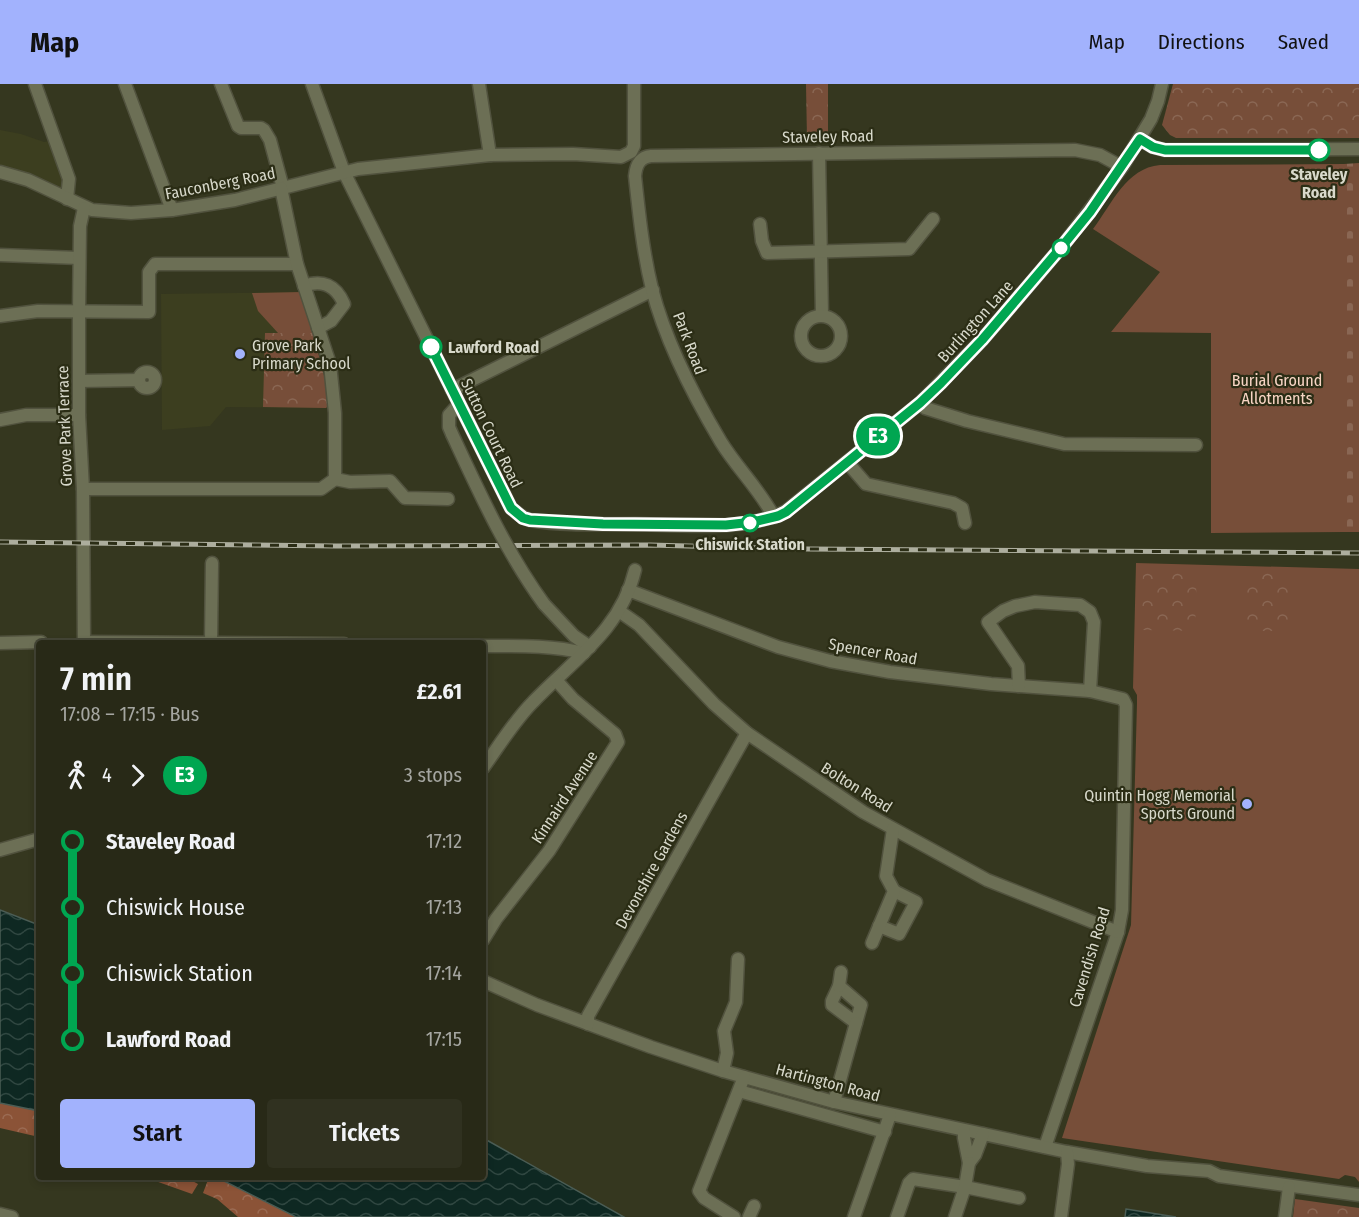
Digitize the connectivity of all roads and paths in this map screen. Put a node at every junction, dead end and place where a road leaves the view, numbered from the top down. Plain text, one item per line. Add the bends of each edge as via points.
1 (35, 84) edge
2 (125, 84) edge
3 (221, 84) edge
4 (312, 84) edge
5 (479, 84) edge
6 (634, 84) edge
7 (1162, 84) edge
8 (1140, 139) junction
9 (1359, 149) edge
10 (819, 153) junction
11 (490, 155) junction
12 (636, 156) junction
13 (1122, 167) junction
14 (0, 172) edge
15 (344, 172) junction
16 (282, 188) junction
17 (67, 199) junction
18 (84, 208) junction
19 (172, 210) junction
20 (933, 219) dead end
21 (760, 224) dead end
22 (820, 251) junction
23 (0, 255) edge
24 (79, 258) junction
25 (297, 264) junction
26 (304, 286) junction
27 (652, 290) junction
28 (79, 312) junction
29 (822, 315) dead end
30 (0, 316) edge
31 (318, 328) junction
32 (139, 380) dead end
33 (79, 381) junction
34 (452, 390) junction
35 (920, 403) junction
36 (459, 404) junction
37 (79, 415) junction
38 (0, 420) edge
39 (1196, 445) dead end
40 (847, 462) junction
41 (335, 479) junction
42 (83, 489) junction
43 (448, 499) dead end
44 (774, 517) junction
45 (753, 522) joint
46 (965, 523) dead end
47 (212, 563) dead end
48 (635, 570) dead end
49 (628, 590) junction
50 (619, 611) junction
51 (565, 628) junction
52 (84, 640) edge
53 (211, 640) edge
54 (36, 642) edge
55 (0, 643) edge
56 (486, 646) edge
57 (554, 649) junction
58 (587, 650) junction
59 (556, 680) junction
60 (1019, 686) junction
61 (1090, 692) junction
62 (1123, 699) joint
63 (747, 733) junction
64 (486, 764) edge
65 (893, 829) junction
66 (36, 840) edge
67 (0, 850) edge
68 (894, 891) junction
69 (879, 926) junction
70 (1118, 932) junction
71 (486, 935) edge
72 (872, 944) dead end
73 (738, 959) dead end
74 (841, 972) dead end
75 (486, 982) edge
76 (838, 986) junction
77 (856, 1023) junction
78 (588, 1024) junction
79 (723, 1071) junction
80 (744, 1077) junction
81 (739, 1091) junction
82 (834, 1102) junction
83 (890, 1115) junction
84 (964, 1131) junction
85 (885, 1132) junction
86 (983, 1134) junction
87 (1045, 1147) junction
88 (1067, 1152) junction
89 (969, 1163) junction
90 (965, 1187) junction
91 (1288, 1187) junction
92 (1359, 1195) edge
93 (1019, 1198) dead end
94 (0, 1214) edge
95 (12, 1217) edge
96 (734, 1217) edge
97 (854, 1217) edge
98 (897, 1217) edge
99 (955, 1217) edge
100 (1060, 1217) edge
101 (1285, 1217) edge

1 - 17 street via 69,179
2 - 19 street
3 - 16 street via 238,126 261,128 268,137
4 - 15 street, Sutton Court Road
5 - 11 street
6 - 12 street, Park Road
7 - 8 street, Burlington Lane
8 - 9 street via 1165,150
8 - 13 street, Burlington Lane
10 - 12 street, Staveley Road
10 - 13 street, Staveley Road via 1075,150 1100,155
10 - 22 street
11 - 12 street, Staveley Road
11 - 15 street, Staveley Road
12 - 27 street, Park Road via 641,229
13 - 35 street, Burlington Lane via 1039,274
14 - 17 street, Fauconberg Road via 28,180
15 - 16 street, Fauconberg Road
15 - 34 street, Sutton Court Road
16 - 19 street, Fauconberg Road
16 - 25 street
17 - 18 street, Fauconberg Road
18 - 19 street, Fauconberg Road via 111,213
18 - 24 street, Grove Park Terrace
20 - 22 street via 909,249
21 - 22 street via 767,253
22 - 29 street
23 - 24 street
24 - 28 street, Grove Park Terrace
25 - 26 street
25 - 28 street via 155,264 148,272 149,312
26 - 31 street
26 - 31 street via 323,282 344,304 331,321
27 - 34 street
27 - 44 street, Park Road via 691,389 727,452
28 - 30 street via 38,311
28 - 33 street, Grove Park Terrace
31 - 41 street via 330,364
32 - 33 street
33 - 37 street, Grove Park Terrace
34 - 36 street, Sutton Court Road
35 - 39 street via 967,421 1064,444
35 - 40 street, Burlington Lane
36 - 45 street, Sutton Court Road via 511,508 523,518 603,524
36 - 51 street, bridge via 449,415 452,434 518,566
37 - 38 street via 26,415
37 - 42 street, Grove Park Terrace
40 - 44 street, Burlington Lane via 801,501
40 - 46 street via 866,484 953,503 962,508
41 - 42 street via 321,489
41 - 43 street via 390,481 405,498
42 - 52 street, Grove Park Terrace
44 - 45 street, Burlington Lane
47 - 53 street
48 - 49 street
49 - 50 street
49 - 60 street, Spencer Road via 811,656 891,672
50 - 58 street
50 - 63 street, Bolton Road via 639,625
51 - 57 street
51 - 58 street
54 - 55 street
56 - 57 street
57 - 58 street
58 - 59 street
59 - 64 street via 527,708
59 - 71 street, Kinnaird Avenue via 615,734 618,742 549,851
60 - 61 street, Spencer Road
60 - 61 street via 1018,666 988,622 1003,611 1027,603 1080,605 1090,612 1094,622
61 - 62 street, Spencer Road
62 - 70 street, Cavendish Road via 1126,705 1122,910
63 - 65 street, Bolton Road via 840,798
63 - 78 street, Devonshire Gardens via 588,1016
65 - 68 street via 886,876
65 - 70 street, Bolton Road via 987,880
66 - 67 street
68 - 69 street
68 - 69 street via 916,902 899,934
69 - 72 street
70 - 87 street, Cavendish Road
73 - 79 street via 736,1002 724,1031 727,1053
74 - 76 street
75 - 78 street, Hartington Road
76 - 77 street via 861,1005
76 - 77 street via 832,1005
77 - 82 street
78 - 79 street, Hartington Road
79 - 80 street, Hartington Road
80 - 81 street
80 - 82 street, Hartington Road
81 - 85 street
81 - 96 street via 699,1191
82 - 83 street, Hartington Road
83 - 84 street, Hartington Road
83 - 85 street
84 - 86 street, Hartington Road
84 - 89 street
85 - 97 street
86 - 87 street, Hartington Road
86 - 89 street
87 - 88 street, Hartington Road
88 - 91 street, Hartington Road via 1209,1171
88 - 100 street
89 - 90 street
90 - 93 street
90 - 98 street via 913,1179
90 - 99 street
91 - 92 street, Hartington Road
91 - 101 street
94 - 95 street

